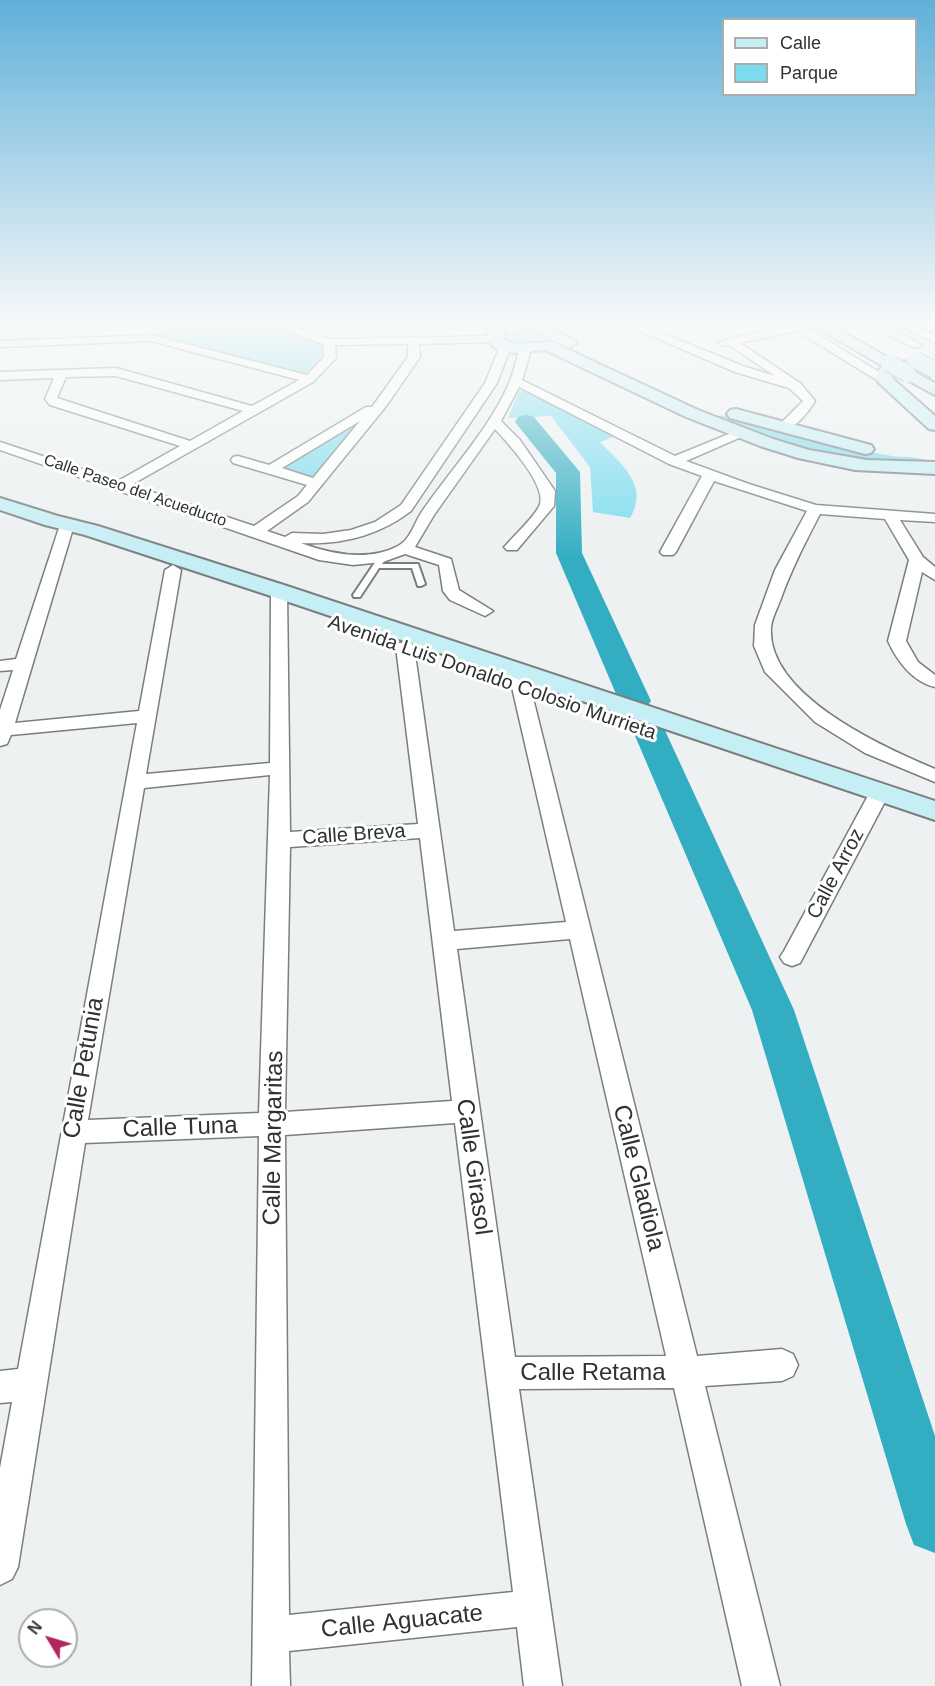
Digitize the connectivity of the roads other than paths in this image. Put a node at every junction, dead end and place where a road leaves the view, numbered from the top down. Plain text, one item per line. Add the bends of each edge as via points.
1 (53, 401) edge
2 (220, 401) edge
3 (271, 401) edge
4 (479, 401) edge
5 (505, 401) edge
6 (555, 401) edge
7 (670, 401) edge
8 (692, 401) edge
9 (809, 401) edge
10 (913, 401) edge
11 (383, 402) joint
12 (254, 410) junction
13 (733, 413) junction
14 (494, 421) junction
15 (710, 422) junction
16 (935, 425) edge
17 (783, 427) junction
18 (741, 434) junction
19 (190, 445) junction
20 (0, 446) edge
21 (238, 460) dead end
22 (674, 461) junction
23 (932, 462) edge
24 (271, 469) junction
25 (710, 476) junction
26 (316, 483) junction
27 (119, 486) junction
28 (0, 504) edge
29 (815, 509) junction
30 (891, 517) junction
31 (935, 518) edge
32 (391, 521) junction
33 (62, 526) junction
34 (255, 532) junction
35 (271, 537) junction
36 (409, 545) junction
37 (512, 547) dead end
38 (668, 552) dead end
39 (917, 560) junction
40 (380, 561) junction
41 (173, 570) junction
42 (935, 575) edge
43 (421, 584) dead end
44 (357, 595) dead end
45 (278, 598) junction
46 (485, 611) dead end
47 (405, 647) junction
48 (23, 664) junction
49 (0, 666) edge
50 (519, 679) junction
51 (935, 682) edge
52 (146, 716) junction
53 (2, 735) edge
54 (281, 768) junction
55 (935, 776) edge
56 (134, 783) junction
57 (876, 800) junction
58 (935, 811) edge
59 (428, 830) junction
60 (935, 831) edge
61 (280, 840) junction
62 (578, 930) junction
63 (443, 941) junction
64 (792, 957) dead end
65 (466, 1110) junction
66 (272, 1124) junction
67 (73, 1132) junction
68 (782, 1365) dead end
69 (685, 1372) junction
70 (501, 1373) junction
71 (15, 1386) edge
72 (0, 1567) edge
73 (532, 1608) junction
74 (272, 1635) junction
75 (271, 1686) edge
76 (543, 1686) edge
77 (761, 1686) edge

1 - 19 street
2 - 12 street
3 - 12 street
4 - 32 street, Calle Paseo del Acueducto via 406,508
5 - 14 street
6 - 22 street
7 - 15 street
8 - 13 street
9 - 17 street
10 - 16 street
11 - 24 street
11 - 26 street
12 - 19 street
13 - 15 street via 712,415
13 - 17 street
14 - 36 street
14 - 37 street via 515,443 548,491 547,506
15 - 18 street
17 - 23 street
18 - 22 street
18 - 23 street via 793,452 846,463 890,468
19 - 27 street
20 - 27 street, Calle Paseo del Acueducto
21 - 24 street
22 - 25 street
24 - 26 street
25 - 29 street
25 - 38 street
26 - 34 street via 303,499
27 - 34 street, Calle Paseo del Acueducto
28 - 33 street, Avenida Luis Donaldo Colosio Murrieta
29 - 30 street
29 - 55 street via 783,570 764,625 763,646 774,672 822,718 872,749
30 - 31 street
30 - 39 street
32 - 35 street, Calle Paseo del Acueducto via 342,538
32 - 36 street via 406,528
33 - 41 street, Avenida Luis Donaldo Colosio Murrieta via 75,539
33 - 45 street, Avenida Luis Donaldo Colosio Murrieta via 91,530
33 - 48 street
34 - 35 street, Calle Paseo del Acueducto
35 - 40 street, Calle Paseo del Acueducto via 331,558
36 - 40 street, Calle Paseo del Acueducto
36 - 46 street via 446,562 451,591
39 - 42 street
39 - 51 street via 897,641 919,674
40 - 43 lane via 415,566
40 - 44 lane
41 - 45 street, Avenida Luis Donaldo Colosio Murrieta
41 - 52 street, Calle Petunia
45 - 47 street, Avenida Luis Donaldo Colosio Murrieta
45 - 50 street, Avenida Luis Donaldo Colosio Murrieta
45 - 54 street, Calle Margaritas
47 - 50 street, Avenida Luis Donaldo Colosio Murrieta
47 - 59 street, Calle Girasol
48 - 49 street
48 - 53 street
50 - 57 street, Avenida Luis Donaldo Colosio Murrieta
50 - 62 street, Calle Gladiola
52 - 53 street
52 - 56 street, Calle Petunia
54 - 56 street
54 - 61 street, Calle Margaritas
56 - 67 street, Calle Petunia
57 - 58 street, Avenida Luis Donaldo Colosio Murrieta
57 - 60 street, Avenida Luis Donaldo Colosio Murrieta
57 - 64 street, Calle Arroz
59 - 61 street, Calle Breva
59 - 63 street, Calle Girasol
61 - 66 street, Calle Margaritas
62 - 63 street
62 - 69 street, Calle Gladiola
63 - 65 street, Calle Girasol
65 - 66 street, Calle Tuna
65 - 70 street, Calle Girasol
66 - 67 street, Calle Tuna
66 - 74 street, Calle Margaritas
67 - 71 street, Calle Petunia
68 - 69 street
69 - 70 street, Calle Retama
69 - 77 street, Calle Gladiola
70 - 73 street, Calle Girasol
71 - 72 street, Calle Petunia
73 - 74 street, Calle Aguacate
73 - 76 street, Calle Girasol
74 - 75 street, Calle Margaritas

